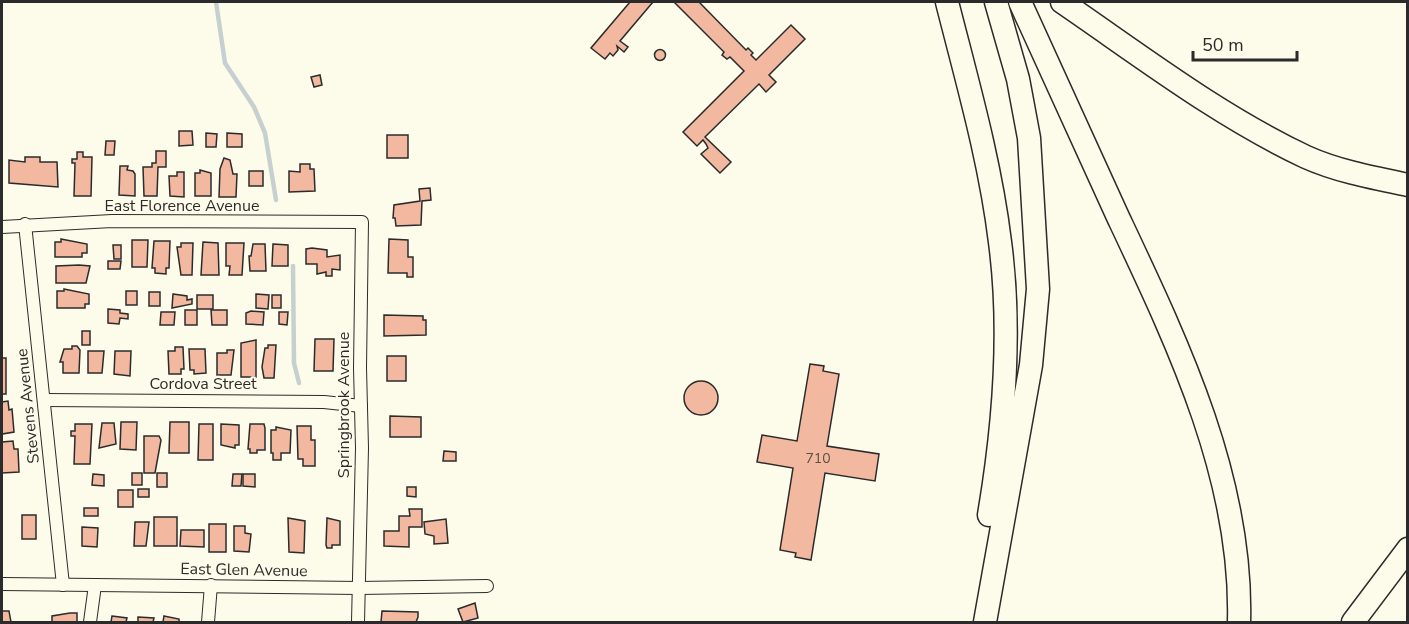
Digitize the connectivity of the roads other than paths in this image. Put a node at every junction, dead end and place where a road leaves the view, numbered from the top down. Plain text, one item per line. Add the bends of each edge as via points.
1 (946, 2) edge
2 (996, 2) edge
3 (1020, 2) edge
4 (1062, 2) edge
5 (1407, 185) edge
6 (362, 222) joint
7 (25, 224) junction
8 (2, 227) edge
9 (44, 400) junction
10 (361, 406) junction
11 (1407, 549) edge
12 (2, 584) edge
13 (63, 585) junction
14 (95, 585) junction
15 (211, 585) junction
16 (487, 586) dead end
17 (359, 588) junction
18 (90, 622) edge
19 (208, 622) edge
20 (358, 622) edge
21 (973, 622) edge
22 (986, 622) edge
23 (1239, 622) edge
24 (1353, 622) edge

1 - 21 highway via 988,172 1004,282 1004,373 998,452
2 - 22 highway via 1018,79 1029,138 1038,289 1031,366
3 - 23 highway via 1173,333 1220,469 1234,535 1240,585
4 - 5 highway via 1197,95 1298,152 1368,177
6 - 7 street, East Florence Avenue
6 - 10 street, Springbrook Avenue
7 - 8 street, East Florence Avenue
7 - 9 street, Stevens Avenue
9 - 10 street, Cordova Street via 324,402
9 - 13 street, Stevens Avenue
10 - 17 street, Springbrook Avenue
11 - 24 highway
12 - 13 street, East Glen Avenue
13 - 14 street, East Glen Avenue
14 - 15 street, East Glen Avenue
14 - 18 street
15 - 17 street, East Glen Avenue
15 - 19 street
16 - 17 street, East Glen Avenue
17 - 20 street, Springbrook Avenue

